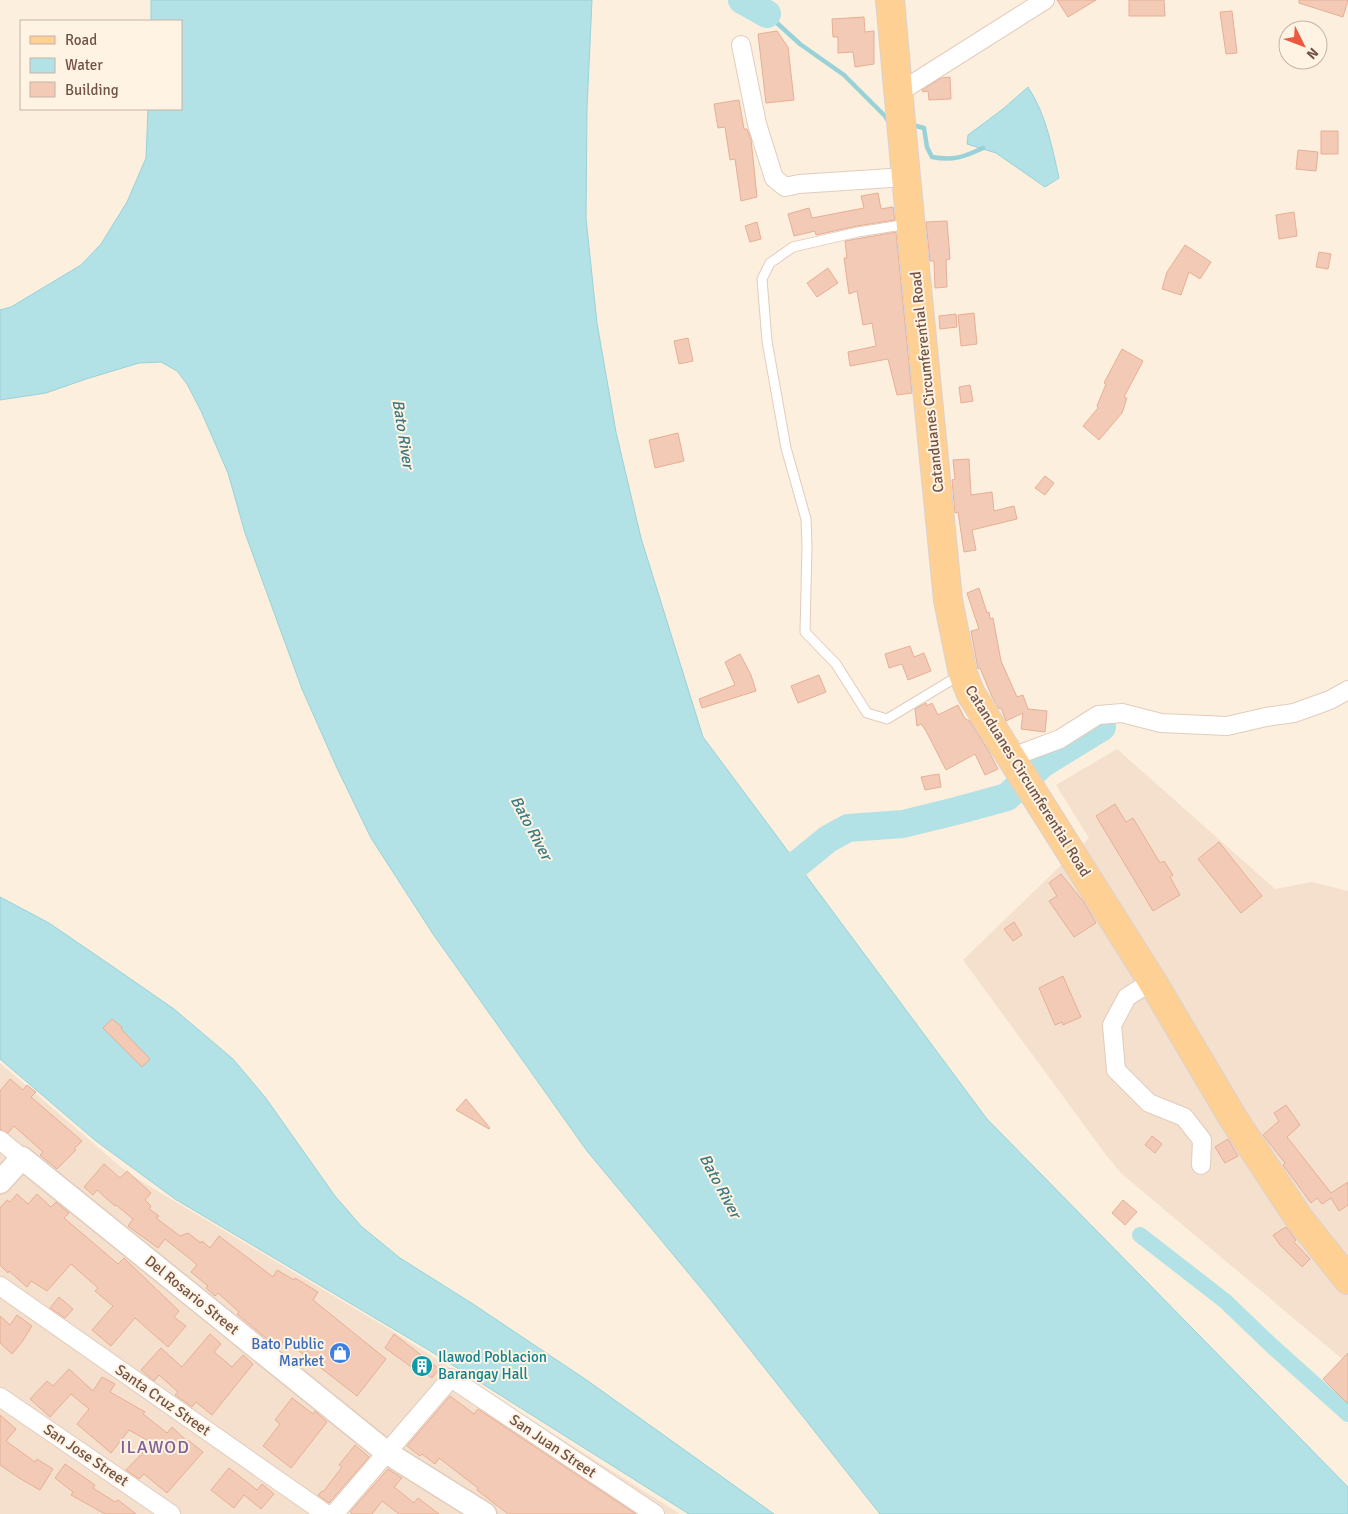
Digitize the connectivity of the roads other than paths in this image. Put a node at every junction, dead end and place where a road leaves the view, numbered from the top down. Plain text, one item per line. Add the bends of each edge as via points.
1 (890, 0) edge
2 (1045, 0) edge
3 (741, 45) dead end
4 (898, 93) junction
5 (906, 178) junction
6 (910, 224) junction
7 (962, 674) junction
8 (1348, 690) edge
9 (1022, 774) junction
10 (1152, 981) junction
11 (0, 1140) edge
12 (22, 1158) junction
13 (1201, 1165) dead end
14 (0, 1182) edge
15 (1348, 1280) edge
16 (0, 1286) edge
17 (0, 1397) edge
18 (386, 1452) junction
19 (171, 1514) edge
20 (326, 1514) edge
21 (334, 1514) edge
22 (485, 1514) edge
23 (655, 1514) edge

1 - 4 main road, Catanduanes Circumferential Road
2 - 4 street
3 - 5 street via 759,133 774,178 785,187
4 - 5 main road, Catanduanes Circumferential Road
5 - 6 main road, Catanduanes Circumferential Road
6 - 7 main road, Catanduanes Circumferential Road via 948,600
6 - 7 lane via 793,247 770,263 762,279 767,341 786,448 806,519 805,632 836,664 868,713 887,719
7 - 9 main road, Catanduanes Circumferential Road via 971,694
8 - 9 street via 1294,712 1227,726 1161,723 1122,713 1098,715 1060,739
9 - 10 main road, Catanduanes Circumferential Road
10 - 13 street via 1127,997 1112,1024 1116,1070 1149,1103 1184,1116 1202,1140
10 - 15 main road, Catanduanes Circumferential Road via 1233,1118 1298,1217
11 - 12 street, Del Rosario Street
12 - 14 street
12 - 18 street, Del Rosario Street
16 - 20 street, Santa Cruz Street
17 - 19 street, San Jose Street
18 - 21 street
18 - 22 street, Del Rosario Street
18 - 23 street, San Juan Street via 451,1378

